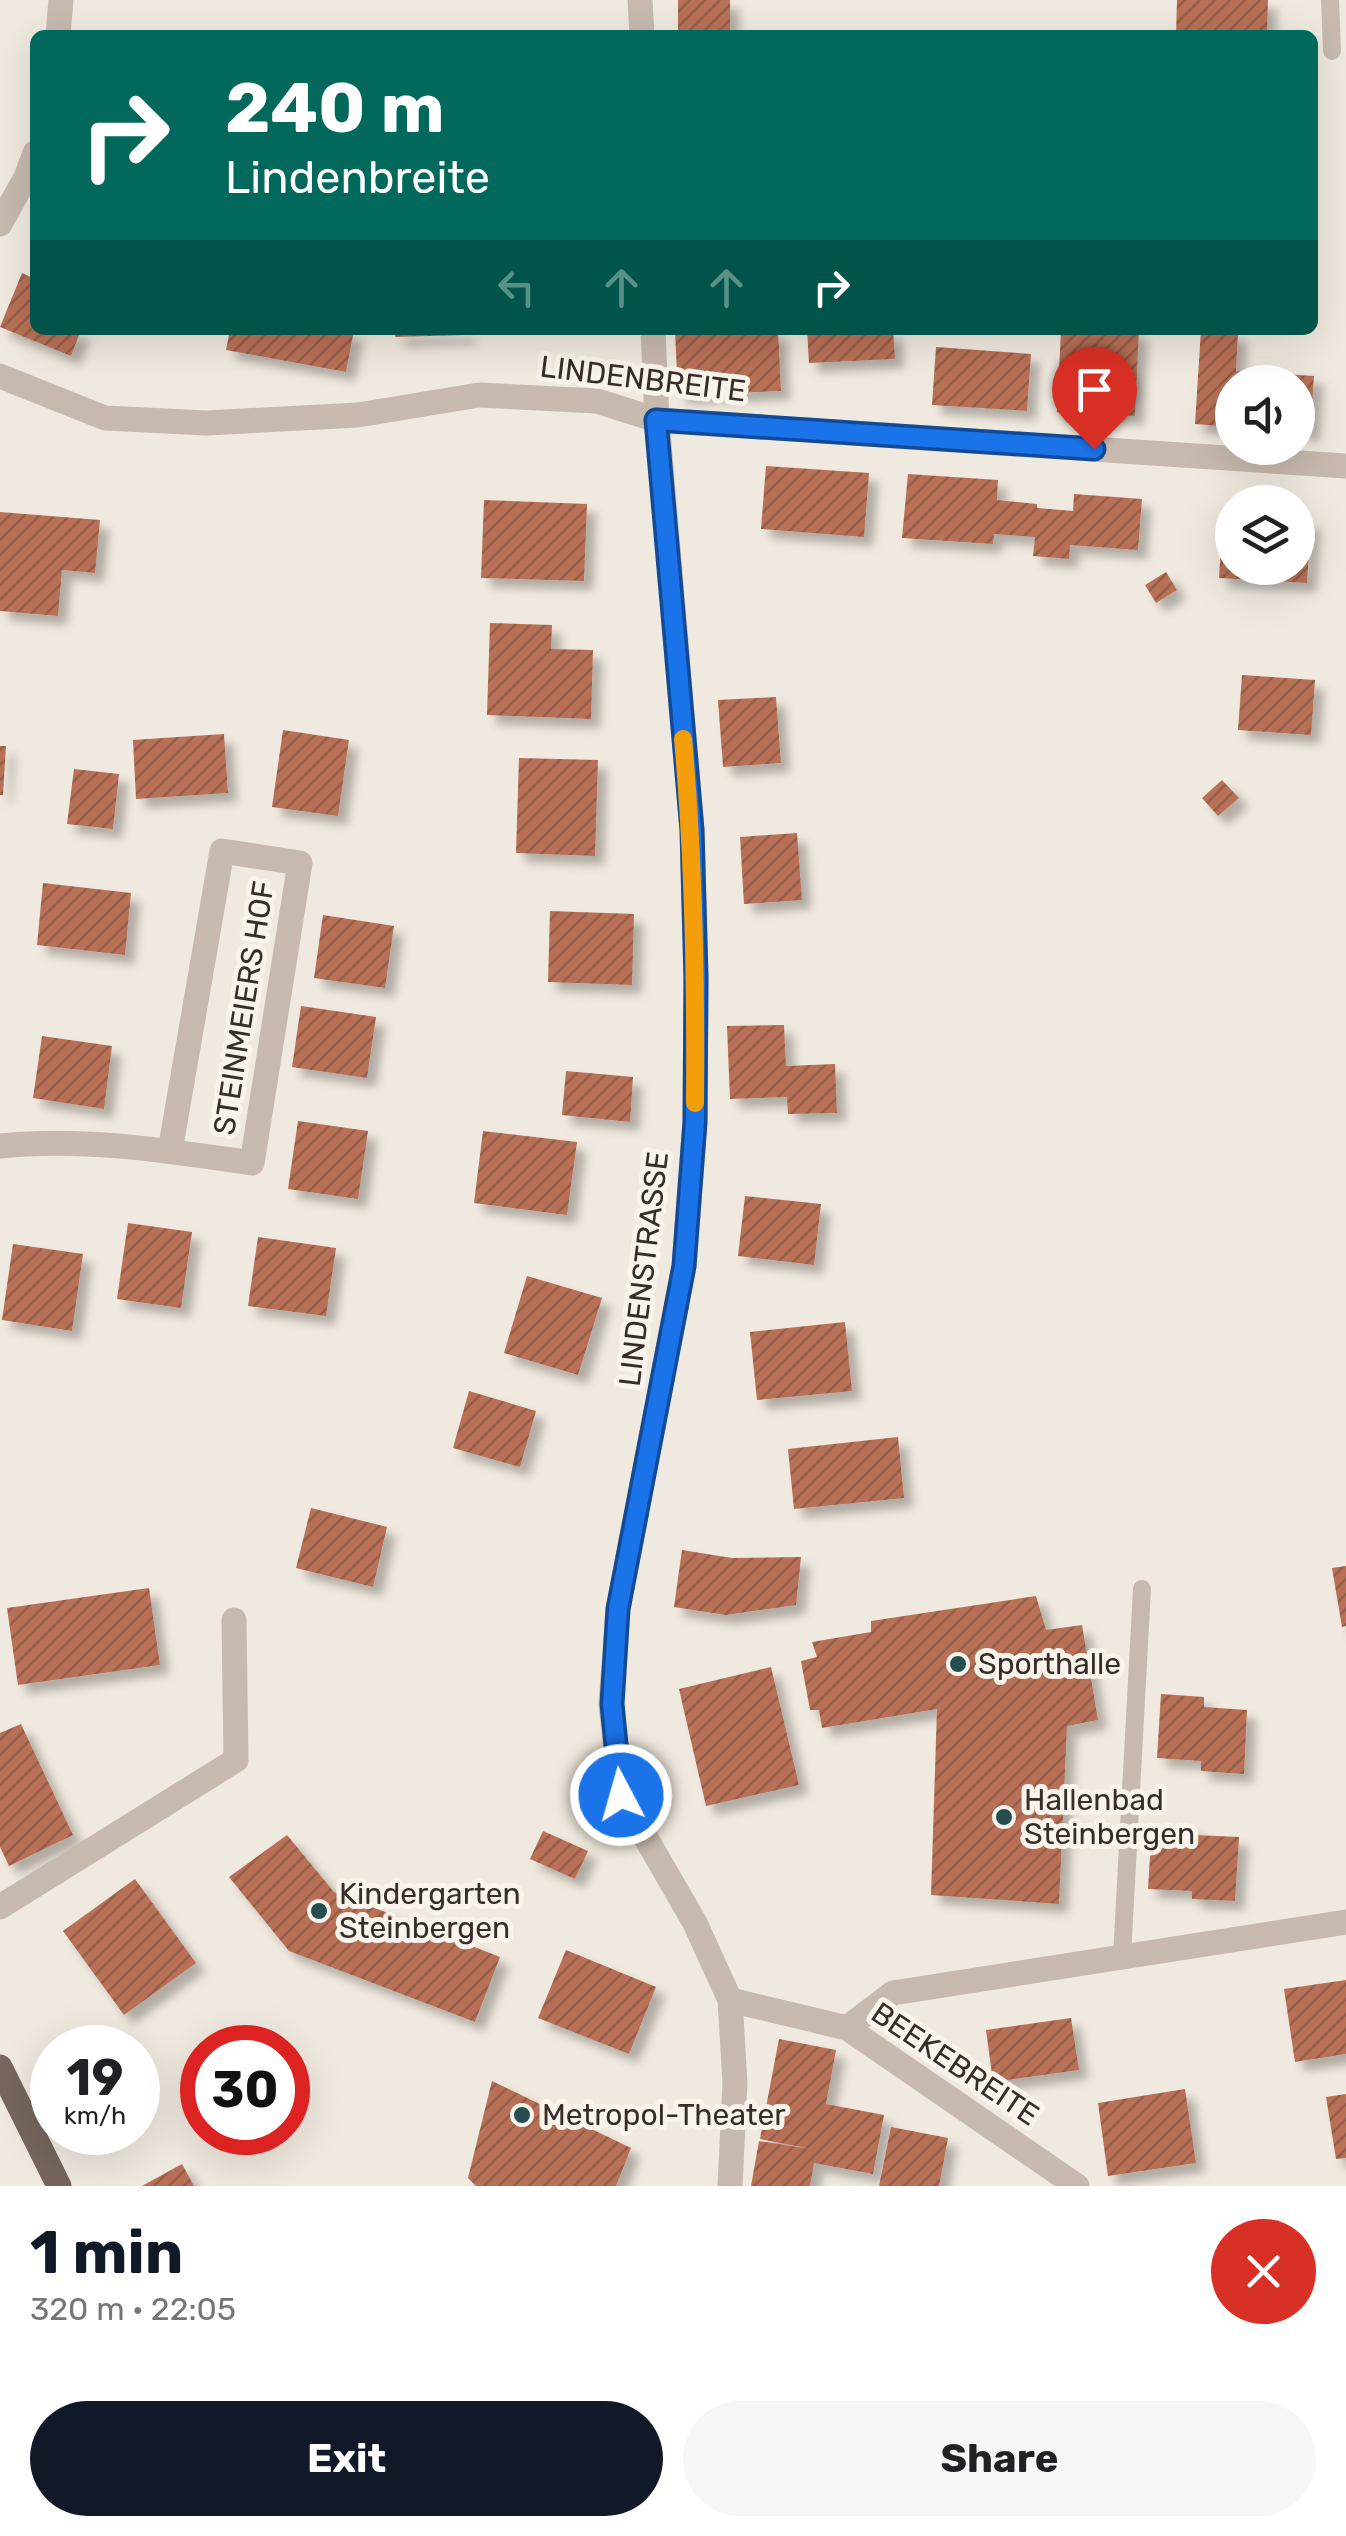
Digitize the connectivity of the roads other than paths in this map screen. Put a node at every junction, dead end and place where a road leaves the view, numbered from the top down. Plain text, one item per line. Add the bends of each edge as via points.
1 (61, 0) edge
2 (640, 0) edge
3 (1330, 0) edge
4 (58, 30) edge
5 (642, 30) edge
6 (1332, 51) dead end
7 (30, 166) edge
8 (0, 224) edge
9 (653, 335) edge
10 (0, 376) edge
11 (656, 420) junction
12 (1346, 466) edge
13 (0, 1146) edge
14 (170, 1151) junction
15 (1142, 1589) dead end
16 (234, 1620) dead end
17 (0, 1907) edge
18 (1346, 1922) edge
19 (1122, 1956) junction
20 (730, 2000) junction
21 (847, 2028) junction
22 (0, 2067) edge
23 (60, 2186) edge
24 (730, 2186) edge
25 (1077, 2186) edge

1 - 4 street
2 - 5 street
3 - 6 lane
7 - 8 street
9 - 11 street, LINDENSTRASSE
10 - 11 street, LINDENBREITE via 105,418 206,424 358,416 479,394 597,401
11 - 12 street, LINDENBREITE
11 - 20 street, LINDENSTRASSE via 692,830 695,1122 684,1266 618,1609 612,1704 621,1795 695,1923
13 - 14 street, STEINMEIERS HOF via 49,1141
14 - 14 street, STEINMEIERS HOF via 252,1163 300,863 222,851
15 - 19 lane
16 - 17 street via 236,1760
18 - 19 street
19 - 21 street via 893,1993
20 - 21 street, BEEKEBREITE
20 - 24 street, LINDENSTRASSE
21 - 25 street, BEEKEBREITE
22 - 23 main road

